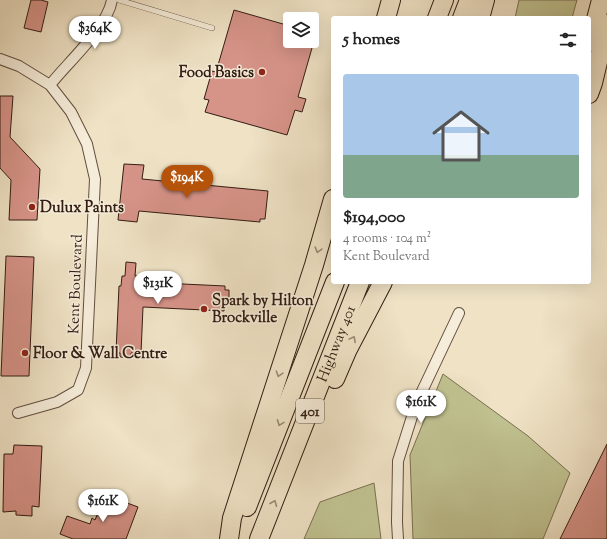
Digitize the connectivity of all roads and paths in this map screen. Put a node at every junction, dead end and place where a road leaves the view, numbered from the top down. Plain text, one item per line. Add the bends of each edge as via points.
1 (112, 0) edge
2 (119, 0) edge
3 (391, 0) edge
4 (444, 0) edge
5 (469, 0) edge
6 (485, 0) edge
7 (601, 0) edge
8 (387, 16) edge
9 (438, 16) edge
10 (463, 16) edge
11 (481, 16) edge
12 (607, 24) edge
13 (212, 28) dead end
14 (591, 40) edge
15 (0, 59) edge
16 (50, 85) junction
17 (591, 88) edge
18 (331, 206) edge
19 (334, 284) edge
20 (359, 284) edge
21 (382, 284) edge
22 (459, 313) dead end
23 (18, 413) dead end
24 (286, 474) junction
25 (229, 539) edge
26 (235, 539) edge
27 (260, 539) edge
28 (398, 539) edge

1 - 16 street via 111,7 94,35
2 - 13 lane
3 - 8 highway
4 - 9 highway
5 - 10 highway
6 - 11 highway
7 - 14 highway
12 - 17 highway
15 - 16 street, Kent Boulevard via 20,66
16 - 23 street, Kent Boulevard via 71,112 87,144 95,179 86,368 78,390 58,402
18 -> 25 highway via 232,518
19 -> 26 highway, Highway 401 / 401
20 - 24 highway, Highway 401 / 401
24 -> 21 highway via 302,452 348,349
22 - 28 street via 416,404 398,461
27 -> 24 highway, Highway 401 / 401

